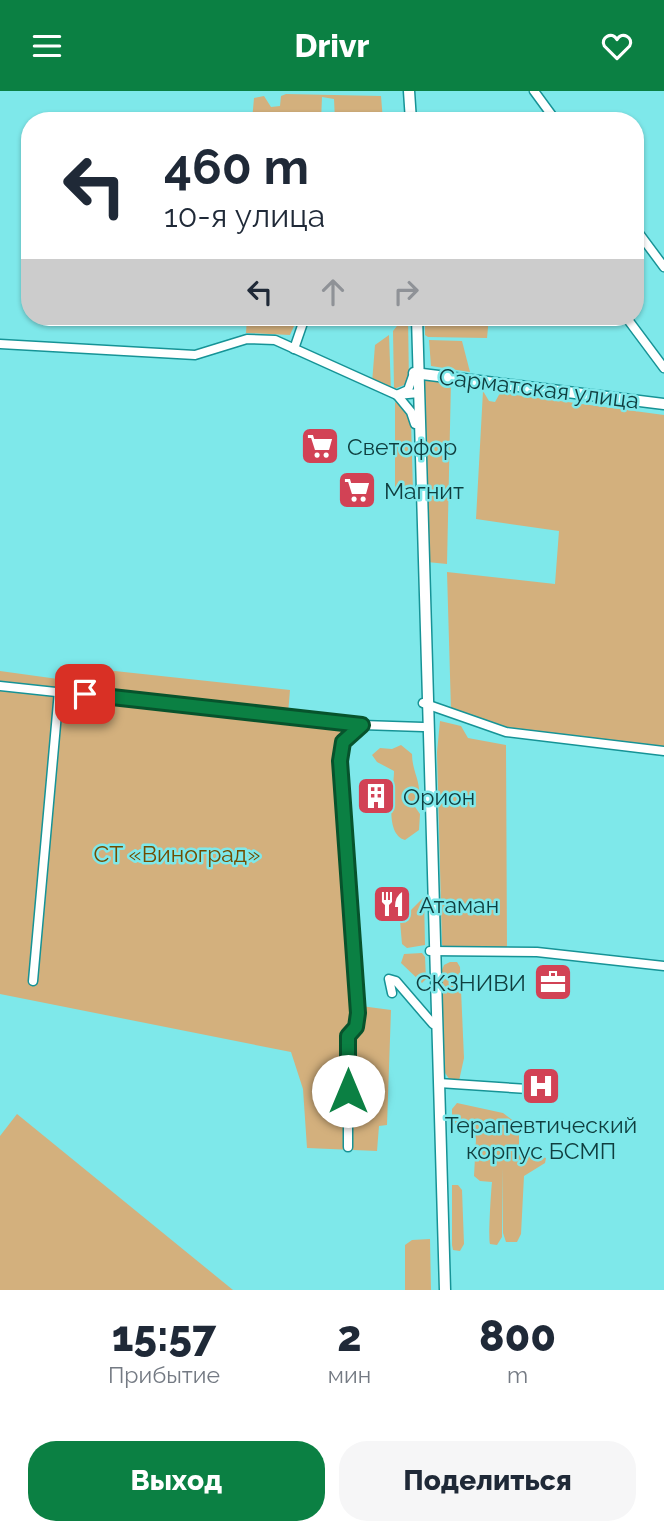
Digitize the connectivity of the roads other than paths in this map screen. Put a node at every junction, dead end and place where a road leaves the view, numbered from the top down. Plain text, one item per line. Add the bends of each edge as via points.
1 (534, 91) edge
2 (407, 92) edge
3 (408, 112) edge
4 (549, 112) edge
5 (644, 240) edge
6 (664, 267) edge
7 (302, 326) edge
8 (414, 326) edge
9 (633, 326) edge
10 (0, 344) edge
11 (293, 349) junction
12 (664, 368) edge
13 (416, 373) junction
14 (417, 394) junction
15 (397, 395) junction
16 (664, 404) edge
17 (415, 424) junction
18 (0, 685) edge
19 (59, 691) junction
20 (425, 704) junction
21 (362, 725) junction
22 (423, 727) junction
23 (664, 751) edge
24 (433, 951) junction
25 (664, 966) edge
26 (33, 981) dead end
27 (392, 993) dead end
28 (433, 1024) junction
29 (439, 1083) junction
30 (528, 1089) dead end
31 (348, 1147) dead end
32 (443, 1290) edge

1 - 4 street
2 - 3 main road
5 - 6 street
7 - 11 street
8 - 13 main road
9 - 12 street
10 - 11 street via 195,355 258,338
11 - 15 street
13 - 14 main road
13 - 15 street via 408,390
13 - 16 main road, Сарматская улица
14 - 15 street
14 - 17 main road
14 - 20 main road
15 - 17 street
17 - 20 main road
18 - 19 street
19 - 21 street
19 - 26 street
20 - 22 main road
20 - 23 street via 506,732
20 - 24 main road
21 - 22 street
21 - 31 street via 343,742 340,761 358,1013 356,1027 348,1036
22 - 24 main road
24 - 25 street via 537,952
24 - 28 main road
24 - 29 main road
27 - 28 street via 389,979 396,981
28 - 32 main road
29 - 30 street
29 - 32 main road

